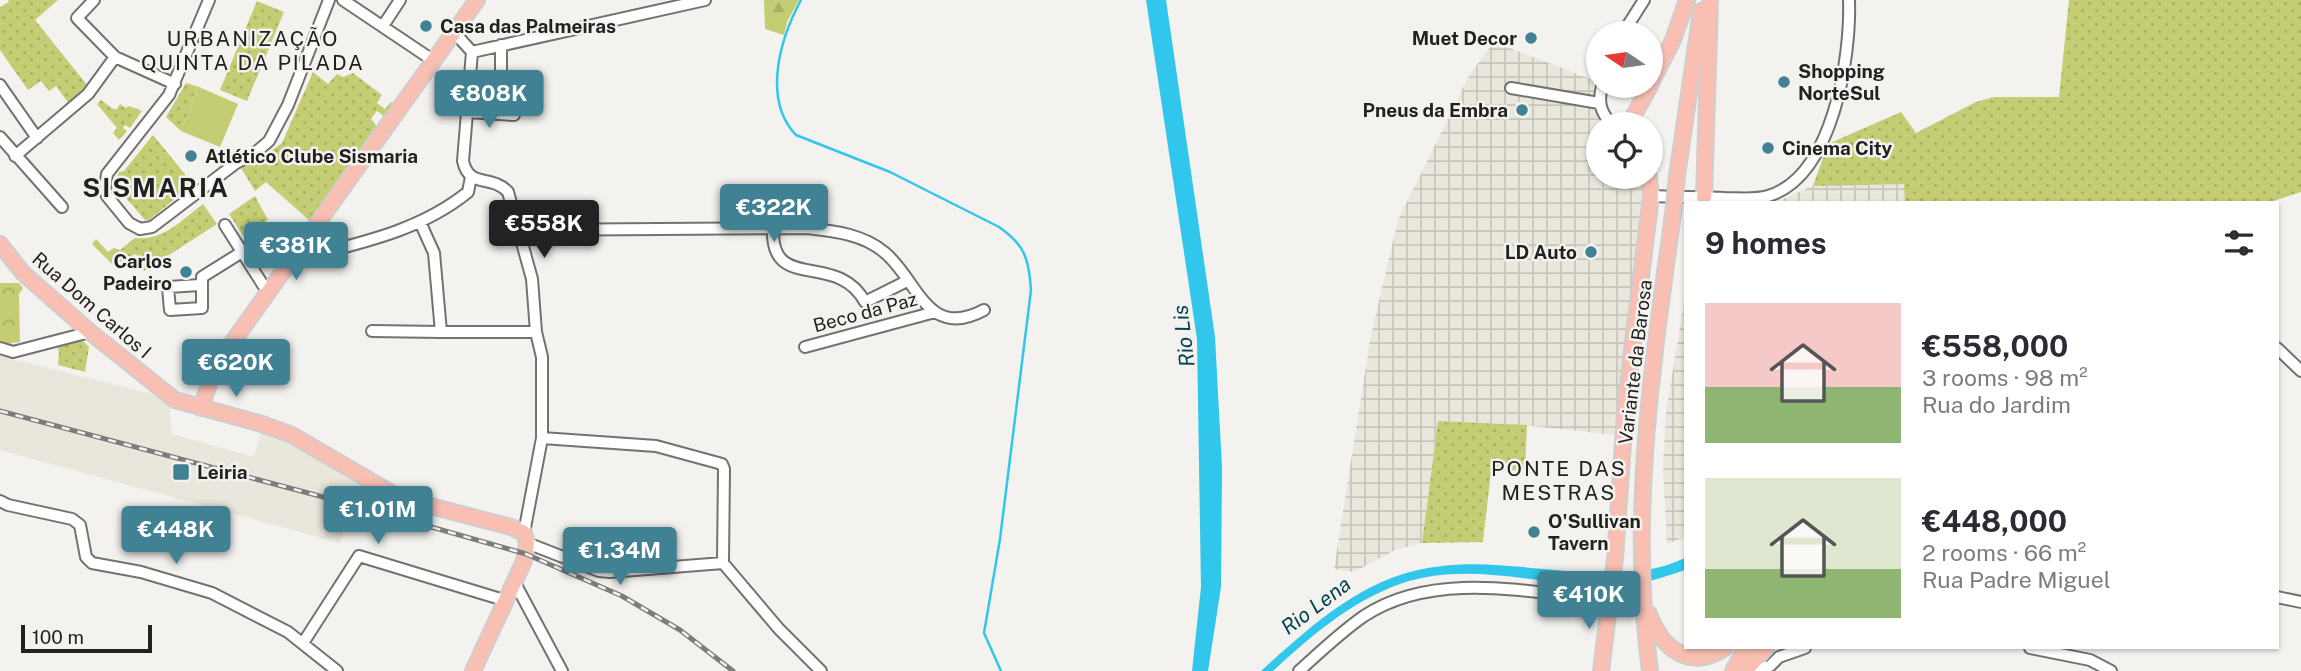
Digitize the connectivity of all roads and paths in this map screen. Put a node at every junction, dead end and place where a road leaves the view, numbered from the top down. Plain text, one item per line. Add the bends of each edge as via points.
1 (94, 0) edge
2 (209, 0) edge
3 (329, 0) edge
4 (343, 0) edge
5 (400, 0) edge
6 (477, 0) edge
7 (705, 0) edge
8 (1687, 0) edge
9 (1694, 0) edge
10 (1702, 0) edge
11 (1710, 0) edge
12 (1849, 0) edge
13 (1638, 2) edge
14 (1629, 21) edge
15 (383, 26) junction
16 (454, 32) junction
17 (502, 45) junction
18 (472, 51) junction
19 (115, 57) junction
20 (1663, 60) edge
21 (434, 61) junction
22 (500, 83) dead end
23 (175, 84) junction
24 (0, 85) edge
25 (1511, 89) dead end
26 (1600, 98) edge
27 (1599, 103) junction
28 (467, 112) junction
29 (1602, 112) edge
30 (514, 115) dead end
31 (0, 137) edge
32 (37, 138) junction
33 (1682, 141) junction
34 (15, 156) junction
35 (471, 177) junction
36 (1650, 189) edge
37 (1651, 196) junction
38 (1704, 197) junction
39 (62, 207) dead end
40 (420, 222) junction
41 (225, 225) dead end
42 (773, 228) junction
43 (519, 230) junction
44 (1, 248) edge
45 (242, 252) junction
46 (294, 255) junction
47 (907, 281) junction
48 (200, 285) dead end
49 (269, 290) junction
50 (984, 310) dead end
51 (935, 312) junction
52 (372, 331) dead end
53 (90, 332) junction
54 (441, 332) junction
55 (536, 332) junction
56 (804, 347) dead end
57 (0, 348) edge
58 (2279, 350) edge
59 (2301, 371) edge
60 (201, 408) junction
61 (542, 438) junction
62 (0, 501) edge
63 (525, 538) junction
64 (723, 563) junction
65 (515, 583) junction
66 (2279, 597) edge
67 (1610, 598) junction
68 (507, 601) junction
69 (2301, 602) edge
70 (1644, 608) junction
71 (303, 643) junction
72 (1724, 649) edge
73 (1745, 649) edge
74 (1746, 649) edge
75 (1765, 649) edge
76 (1767, 649) edge
77 (1802, 649) edge
78 (2035, 649) edge
79 (1779, 657) junction
80 (1747, 670) edge
81 (337, 671) edge
82 (473, 671) edge
83 (562, 671) edge
84 (821, 671) edge
85 (1299, 671) edge
86 (1601, 671) edge
87 (1650, 671) edge
88 (1732, 671) edge
89 (2111, 671) edge

1 - 19 street via 77,18
2 - 23 street
3 - 23 street via 269,142 152,227 137,228 107,196 105,181
4 - 15 street
5 - 15 street
6 - 16 main road
7 - 17 street
8 - 20 main road
9 - 33 main road, Variante da Barosa
10 - 33 main road, Variante da Barosa
11 - 38 main road
12 - 38 street via 1839,92 1808,167 1786,188 1766,196
13 - 14 street
15 - 21 street
16 - 18 street
16 - 21 main road
17 - 18 street
17 - 22 street
18 - 28 street
19 - 23 street
19 - 32 street via 88,94
21 - 46 main road
24 - 32 street
25 - 27 street
26 - 27 street
27 - 29 street
28 - 30 street
28 - 35 street via 463,161
31 - 34 street
32 - 34 street
33 - 70 main road, Variante da Barosa, bridge via 1643,470
34 - 39 street
35 - 40 street via 468,192
35 - 43 street via 506,189
36 - 37 main road
37 - 38 street
37 - 67 main road via 1626,400
40 - 46 street via 381,238 302,258
40 - 54 street via 434,253
41 - 45 street
42 - 43 street
42 - 47 street via 828,230 863,239 887,253
42 - 47 street via 772,244 781,261 843,278 865,302
43 - 55 street via 532,279
44 - 53 main road, Rua Dom Carlos I
45 - 48 street via 202,277
45 - 49 street
46 - 49 main road
47 - 51 street
49 - 60 main road via 213,372
50 - 51 street via 959,320
51 - 56 street, Beco da Paz
52 - 54 street
53 - 57 street via 13,352
53 - 60 main road, Rua Dom Carlos I via 170,397
54 - 55 street
55 - 61 street via 542,357
58 - 59 street
60 - 63 main road, Rua Dom Carlos I via 292,435 400,498 511,527
61 - 63 street
61 - 64 street via 656,446 722,464
62 - 71 street via 76,522 92,563 212,593
63 - 64 street via 599,571
63 - 65 main road via 524,561
64 - 84 street
65 - 68 main road
65 - 83 street
66 - 69 street
67 - 85 street via 1487,589 1418,594 1366,615
67 - 86 main road
68 - 71 street via 359,556
68 - 82 main road
70 - 72 main road via 1662,643 1680,657 1704,660
70 - 87 main road, Variante da Barosa
71 - 81 street
73 - 88 main road
74 - 80 main road
75 - 80 main road
76 - 79 street
77 - 79 street
78 - 89 street via 2090,660
79 - 80 street via 1770,666

